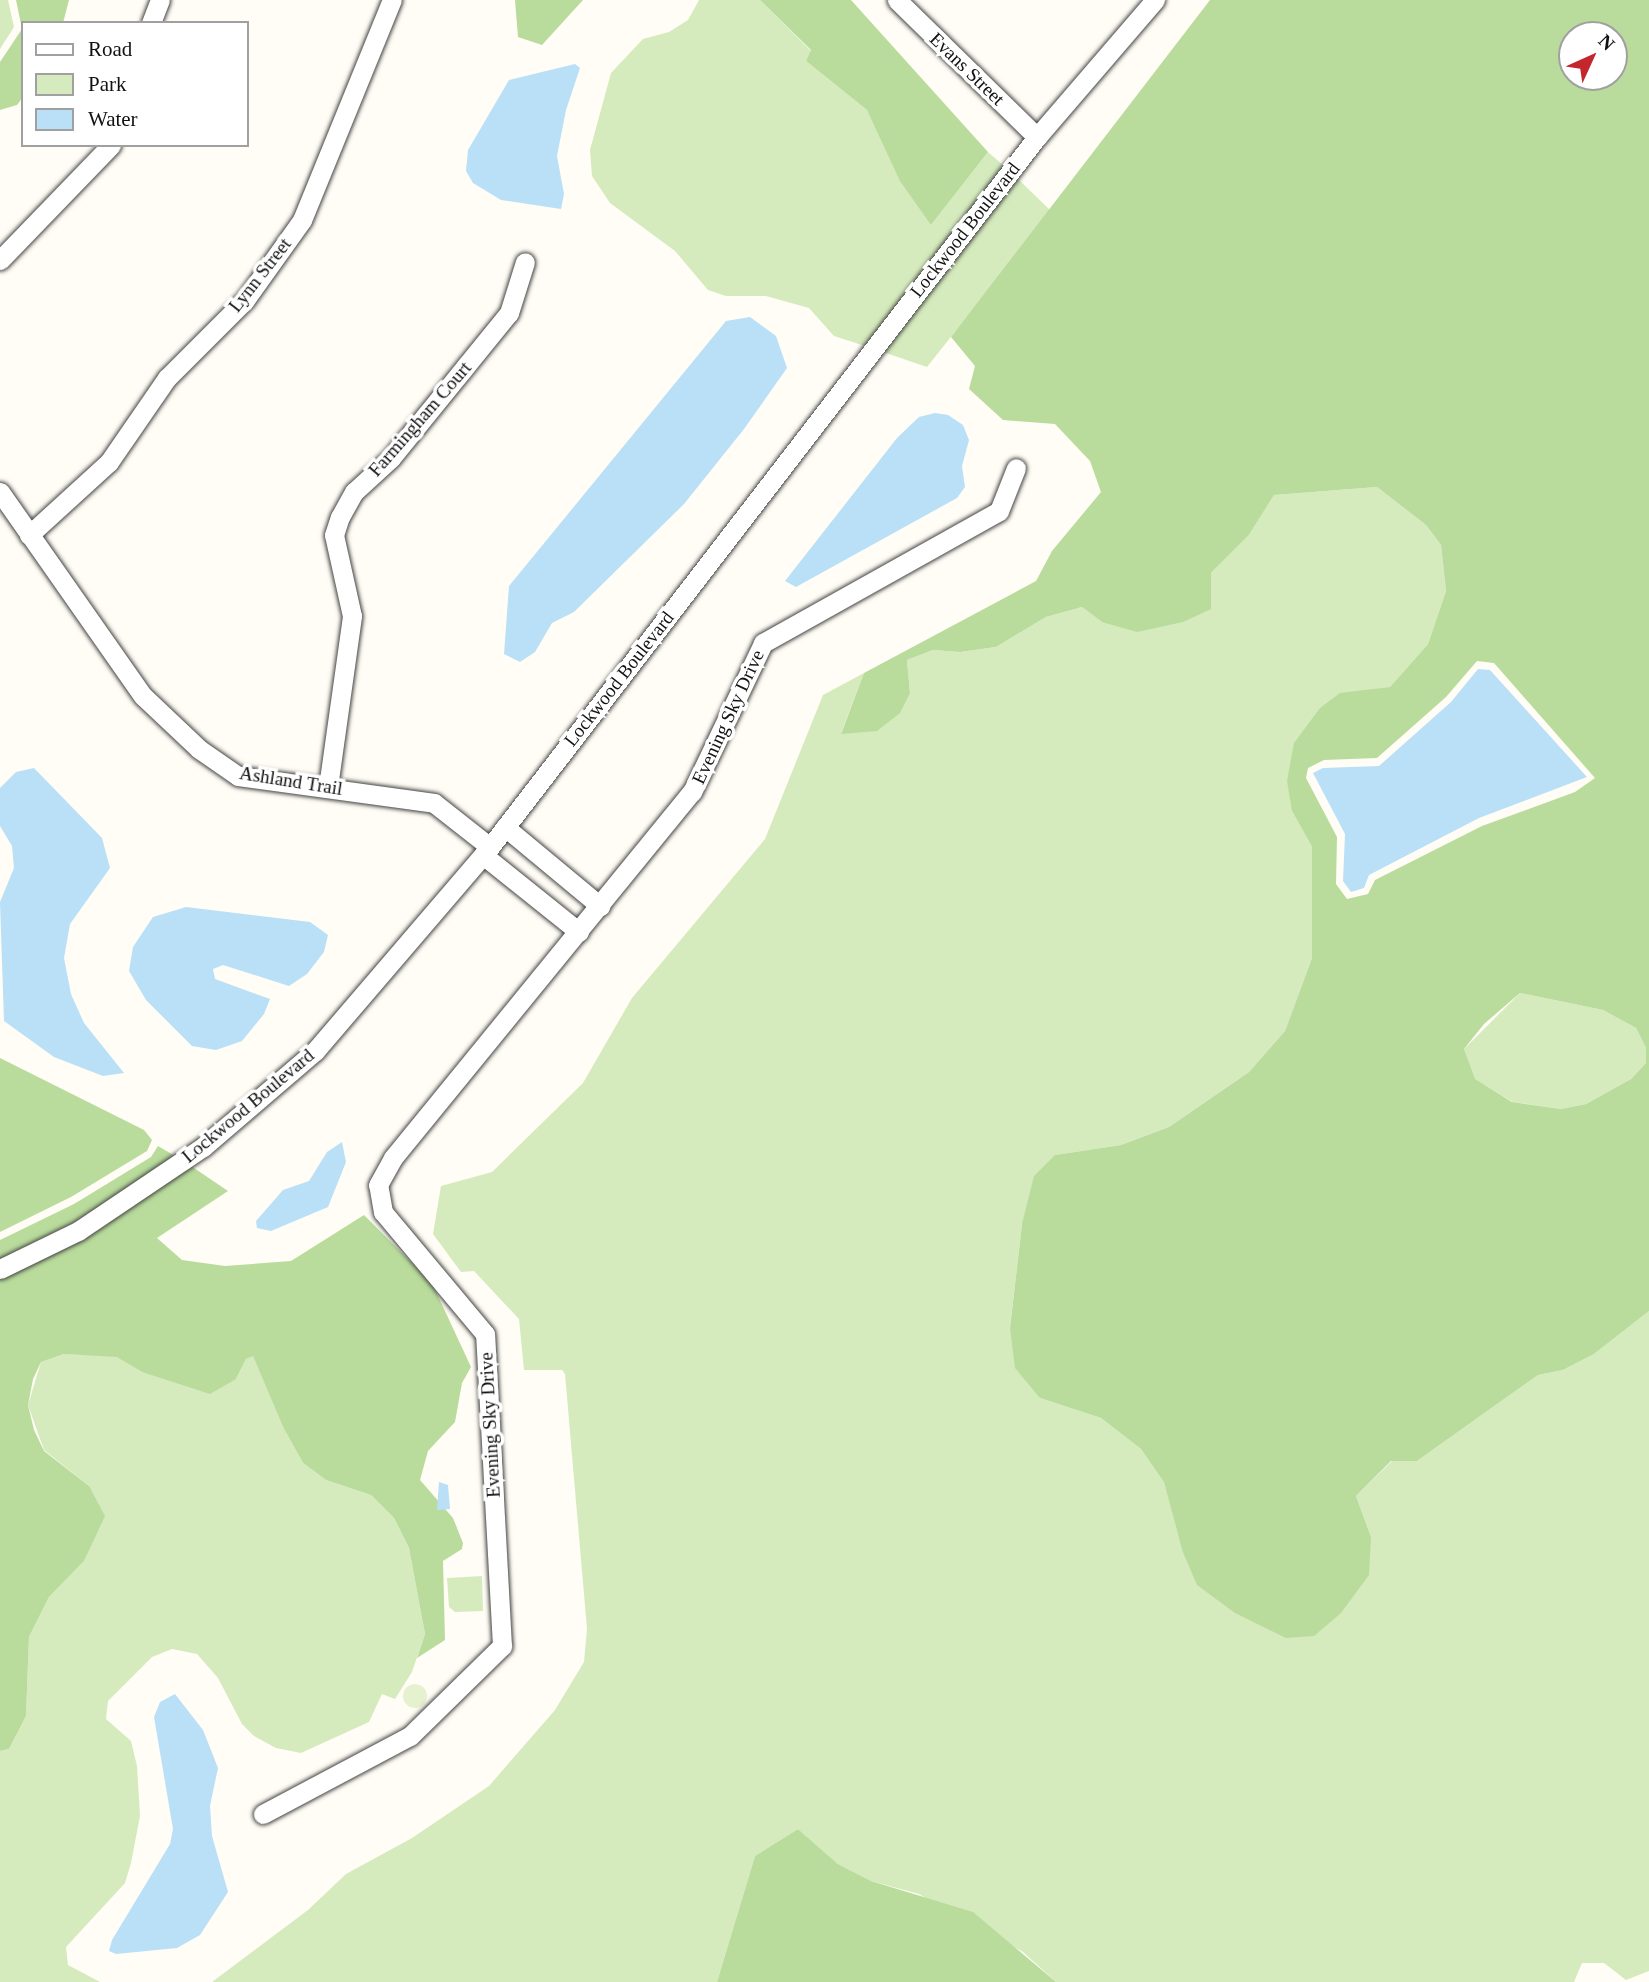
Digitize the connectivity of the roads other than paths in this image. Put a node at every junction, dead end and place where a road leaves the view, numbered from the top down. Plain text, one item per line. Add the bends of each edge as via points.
1 (160, 0) edge
2 (392, 0) edge
3 (897, 0) edge
4 (1155, 0) edge
5 (152, 21) edge
6 (1037, 137) junction
7 (109, 147) edge
8 (0, 260) edge
9 (525, 262) dead end
10 (1016, 468) dead end
11 (0, 492) edge
12 (29, 535) junction
13 (328, 787) junction
14 (505, 827) junction
15 (487, 851) junction
16 (600, 906) junction
17 (579, 932) junction
18 (0, 1269) edge
19 (263, 1814) dead end

1 - 5 street
2 - 12 street, Lynn Street via 302,220 245,300 167,378 109,462
3 - 6 street, Evans Street
4 - 6 street, Lockwood Boulevard
6 - 14 street, Lockwood Boulevard
7 - 8 street
9 - 13 street, Farmingham Court via 509,313 391,458 354,492 340,517 334,535 352,616
10 - 16 street, Evening Sky Drive via 999,511 763,643 692,792
11 - 12 street, Ashland Trail
12 - 13 street, Ashland Trail via 143,696 199,749 238,776
13 - 15 street, Ashland Trail via 435,803
14 - 15 street, Lockwood Boulevard
14 - 16 street
15 - 17 street
15 - 18 street, Lockwood Boulevard via 315,1051 203,1147 78,1231
16 - 17 street, Evening Sky Drive
17 - 19 street, Evening Sky Drive via 393,1158 378,1185 383,1212 485,1334 502,1646 410,1736

